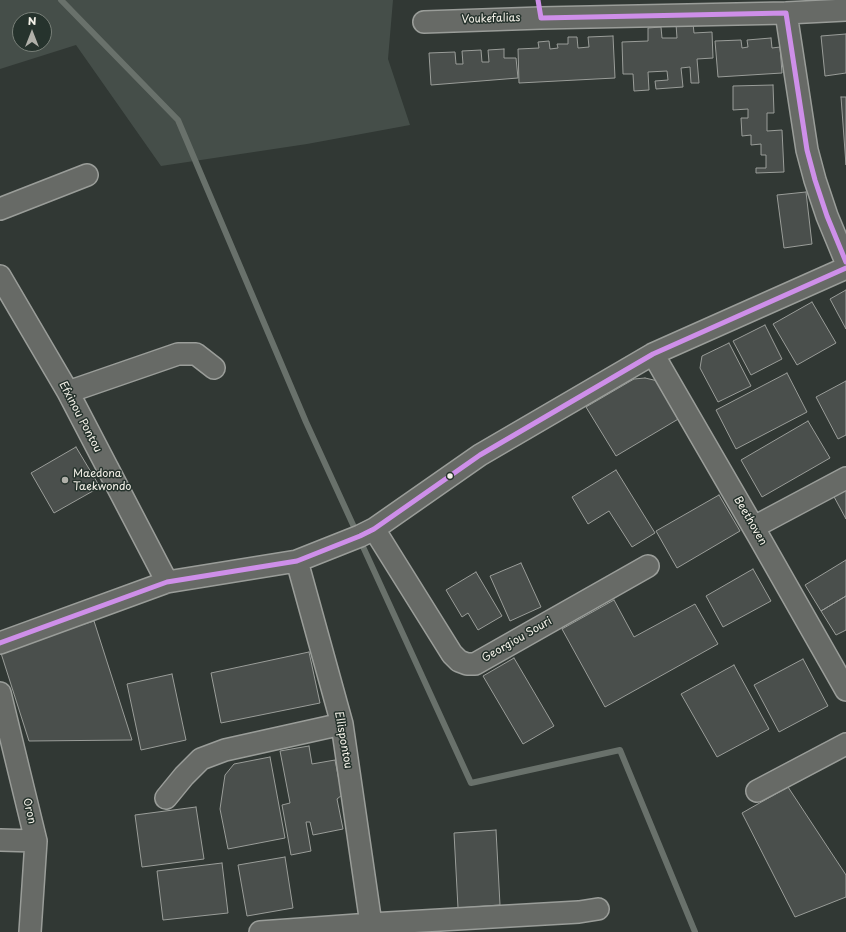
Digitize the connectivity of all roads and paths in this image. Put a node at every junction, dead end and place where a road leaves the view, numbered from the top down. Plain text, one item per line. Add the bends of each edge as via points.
1 (539, 9) edge
2 (846, 10) edge
3 (786, 13) junction
4 (424, 22) dead end
5 (87, 175) dead end
6 (0, 209) edge
7 (846, 262) edge
8 (846, 268) edge
9 (0, 276) edge
10 (653, 354) junction
11 (214, 368) dead end
12 (68, 392) junction
13 (846, 478) edge
14 (754, 527) junction
15 (367, 532) junction
16 (296, 561) junction
17 (648, 566) dead end
18 (167, 582) junction
19 (0, 643) edge
20 (846, 690) edge
21 (0, 693) edge
22 (342, 724) junction
23 (846, 744) edge
24 (757, 791) dead end
25 (166, 798) dead end
26 (0, 840) edge
27 (36, 841) junction
28 (598, 908) dead end
29 (371, 924) junction
30 (30, 932) edge
31 (260, 932) edge

1 - 3 street, Voukefalias
1 - 4 street, Voukefalias
2 - 3 street, Voukefalias
3 - 7 street via 815,180
5 - 6 street
8 - 10 street
9 - 12 street, Efxinou Pontou
10 - 14 street, Beethoven
10 - 15 street via 480,455
11 - 12 street via 196,354 178,354
12 - 18 street, Efxinou Pontou
13 - 14 street
14 - 20 street, Beethoven
15 - 16 street
15 - 17 street, Georgiou Souri via 452,654 467,664 476,664
16 - 18 street
16 - 22 street, Ellispontou
18 - 19 street
21 - 27 street, Oron
22 - 25 street via 225,750 201,759
22 - 29 street, Ellispontou
23 - 24 street
26 - 27 street
27 - 30 street, Oron
28 - 29 street via 579,912
29 - 31 street

